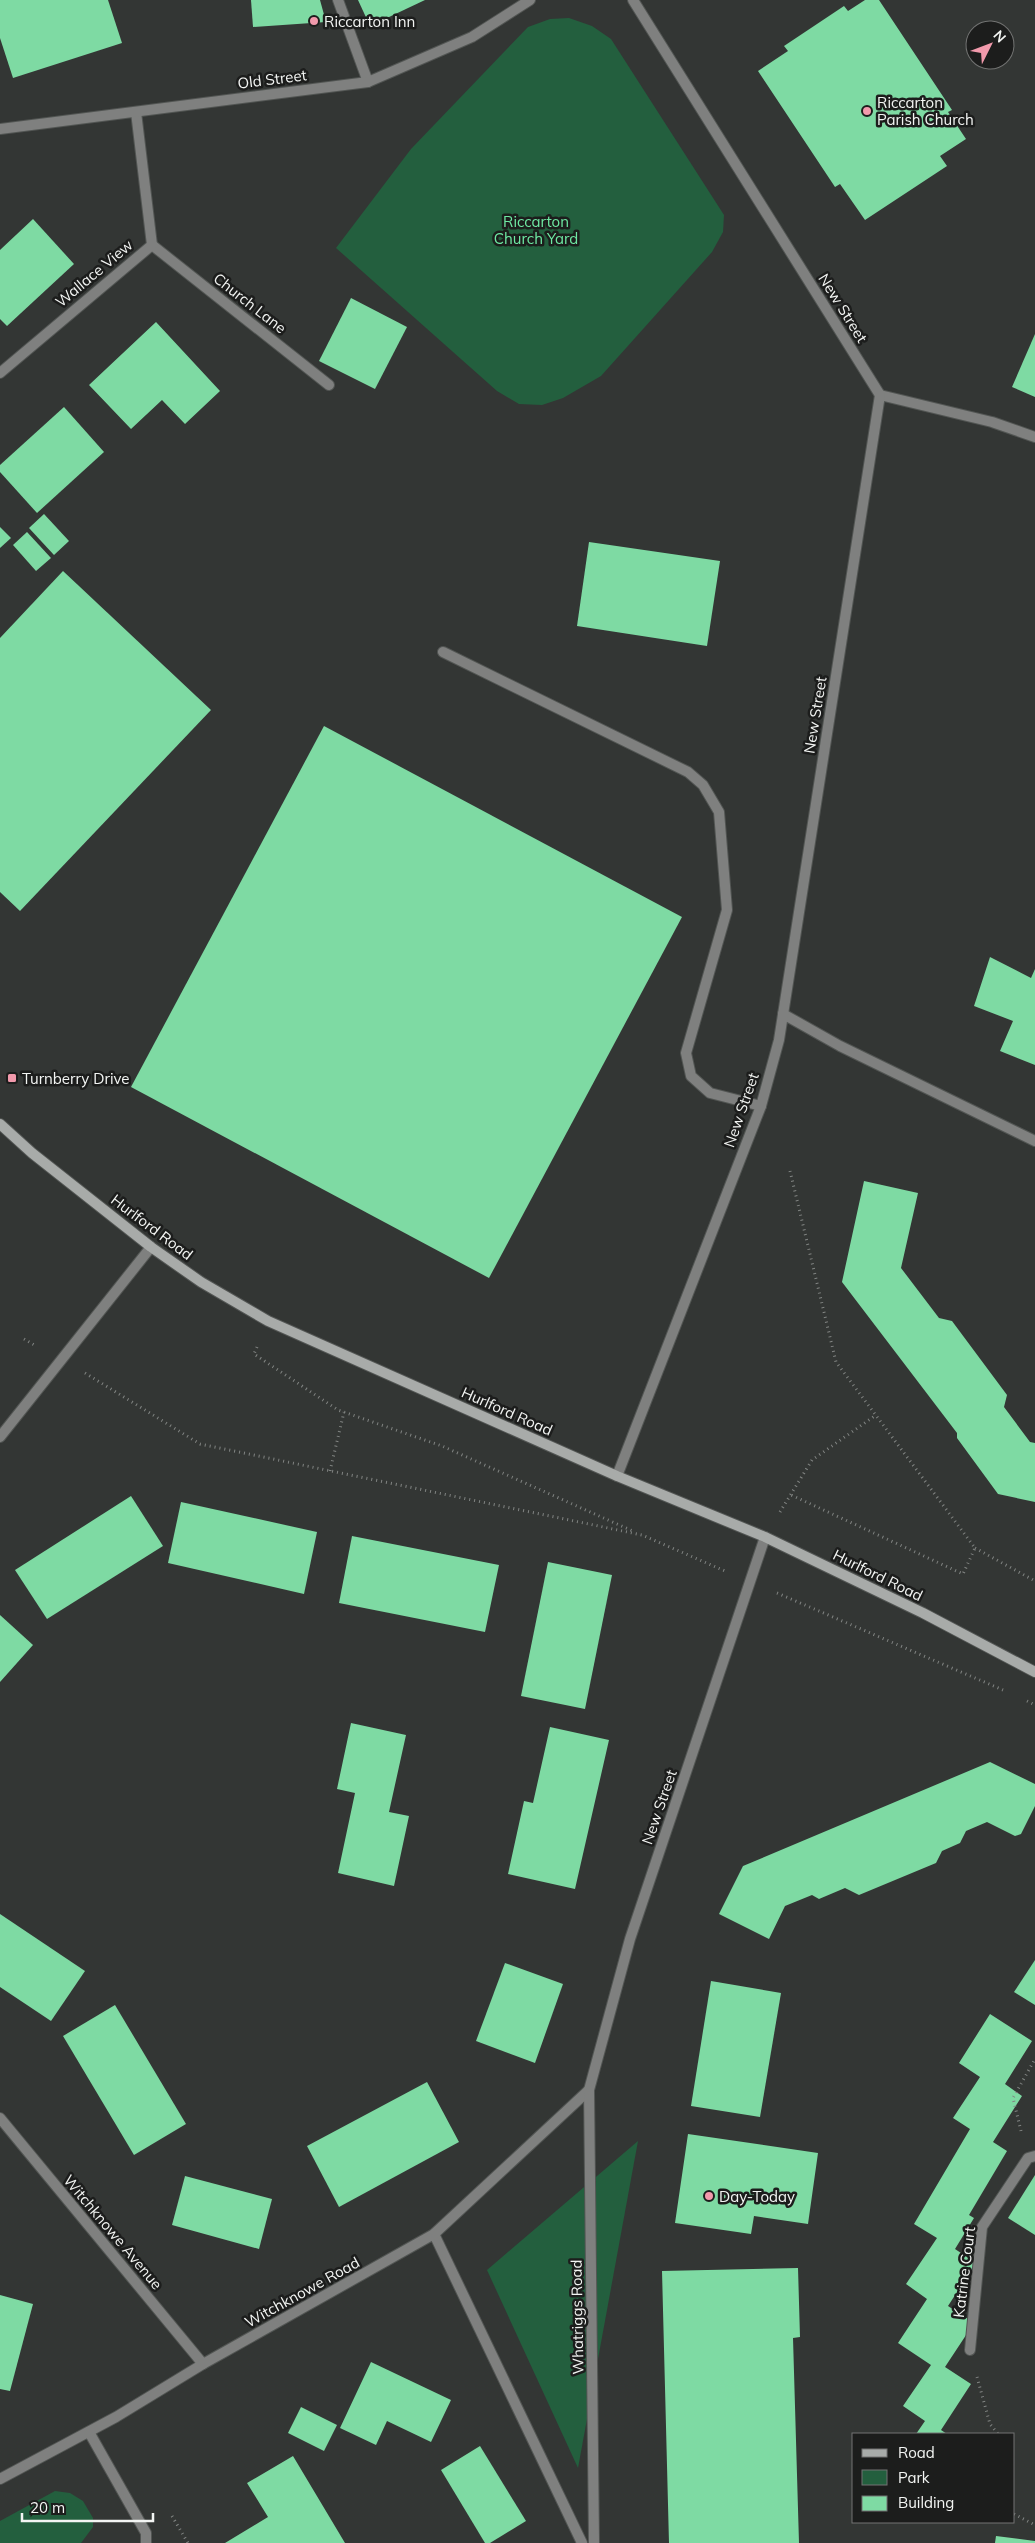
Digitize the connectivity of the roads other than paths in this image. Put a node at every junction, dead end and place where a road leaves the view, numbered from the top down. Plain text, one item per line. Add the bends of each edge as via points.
1 (338, 0) edge
2 (530, 0) edge
3 (633, 0) edge
4 (368, 82) junction
5 (136, 112) junction
6 (0, 129) edge
7 (152, 245) junction
8 (0, 373) edge
9 (329, 385) dead end
10 (880, 395) junction
11 (1035, 438) edge
12 (443, 652) dead end
13 (783, 1014) junction
14 (760, 1106) junction
15 (0, 1124) edge
16 (1035, 1141) edge
17 (151, 1247) junction
18 (0, 1437) edge
19 (617, 1476) junction
20 (765, 1537) junction
21 (1035, 1672) edge
22 (589, 2090) junction
23 (0, 2118) edge
24 (1032, 2157) edge
25 (434, 2234) junction
26 (970, 2350) road end
27 (203, 2364) junction
28 (89, 2432) junction
29 (0, 2479) edge
30 (146, 2543) edge
31 (582, 2543) edge
32 (594, 2543) edge

1 - 4 street
2 - 4 street, Old Street via 472,37
3 - 10 street, New Street
4 - 5 street, Old Street
5 - 6 street, Old Street
5 - 7 street, Wallace View
7 - 8 street, Wallace View
7 - 9 street, Church Lane
10 - 11 street via 992,422
10 - 13 street, New Street
12 - 14 street via 688,772 703,785 719,812 727,910 686,1053 691,1076 710,1093
13 - 14 street, New Street
13 - 16 street via 840,1046
14 - 19 street, New Street
15 - 17 main road, Hurlford Road
17 - 18 street
17 - 19 main road, Hurlford Road via 201,1282 268,1321
19 - 20 main road, Hurlford Road
20 - 21 main road, Hurlford Road via 923,1613
20 - 22 street, New Street via 630,1939
22 - 25 street, Witchknowe Road
22 - 32 street, Whatriggs Road
23 - 27 street, Witchknowe Avenue
24 - 26 street, Katrine Court via 982,2227
25 - 27 street, Witchknowe Road
25 - 31 street
27 - 28 street, Witchknowe Road
28 - 29 street, Witchknowe Road
28 - 30 street via 146,2533

